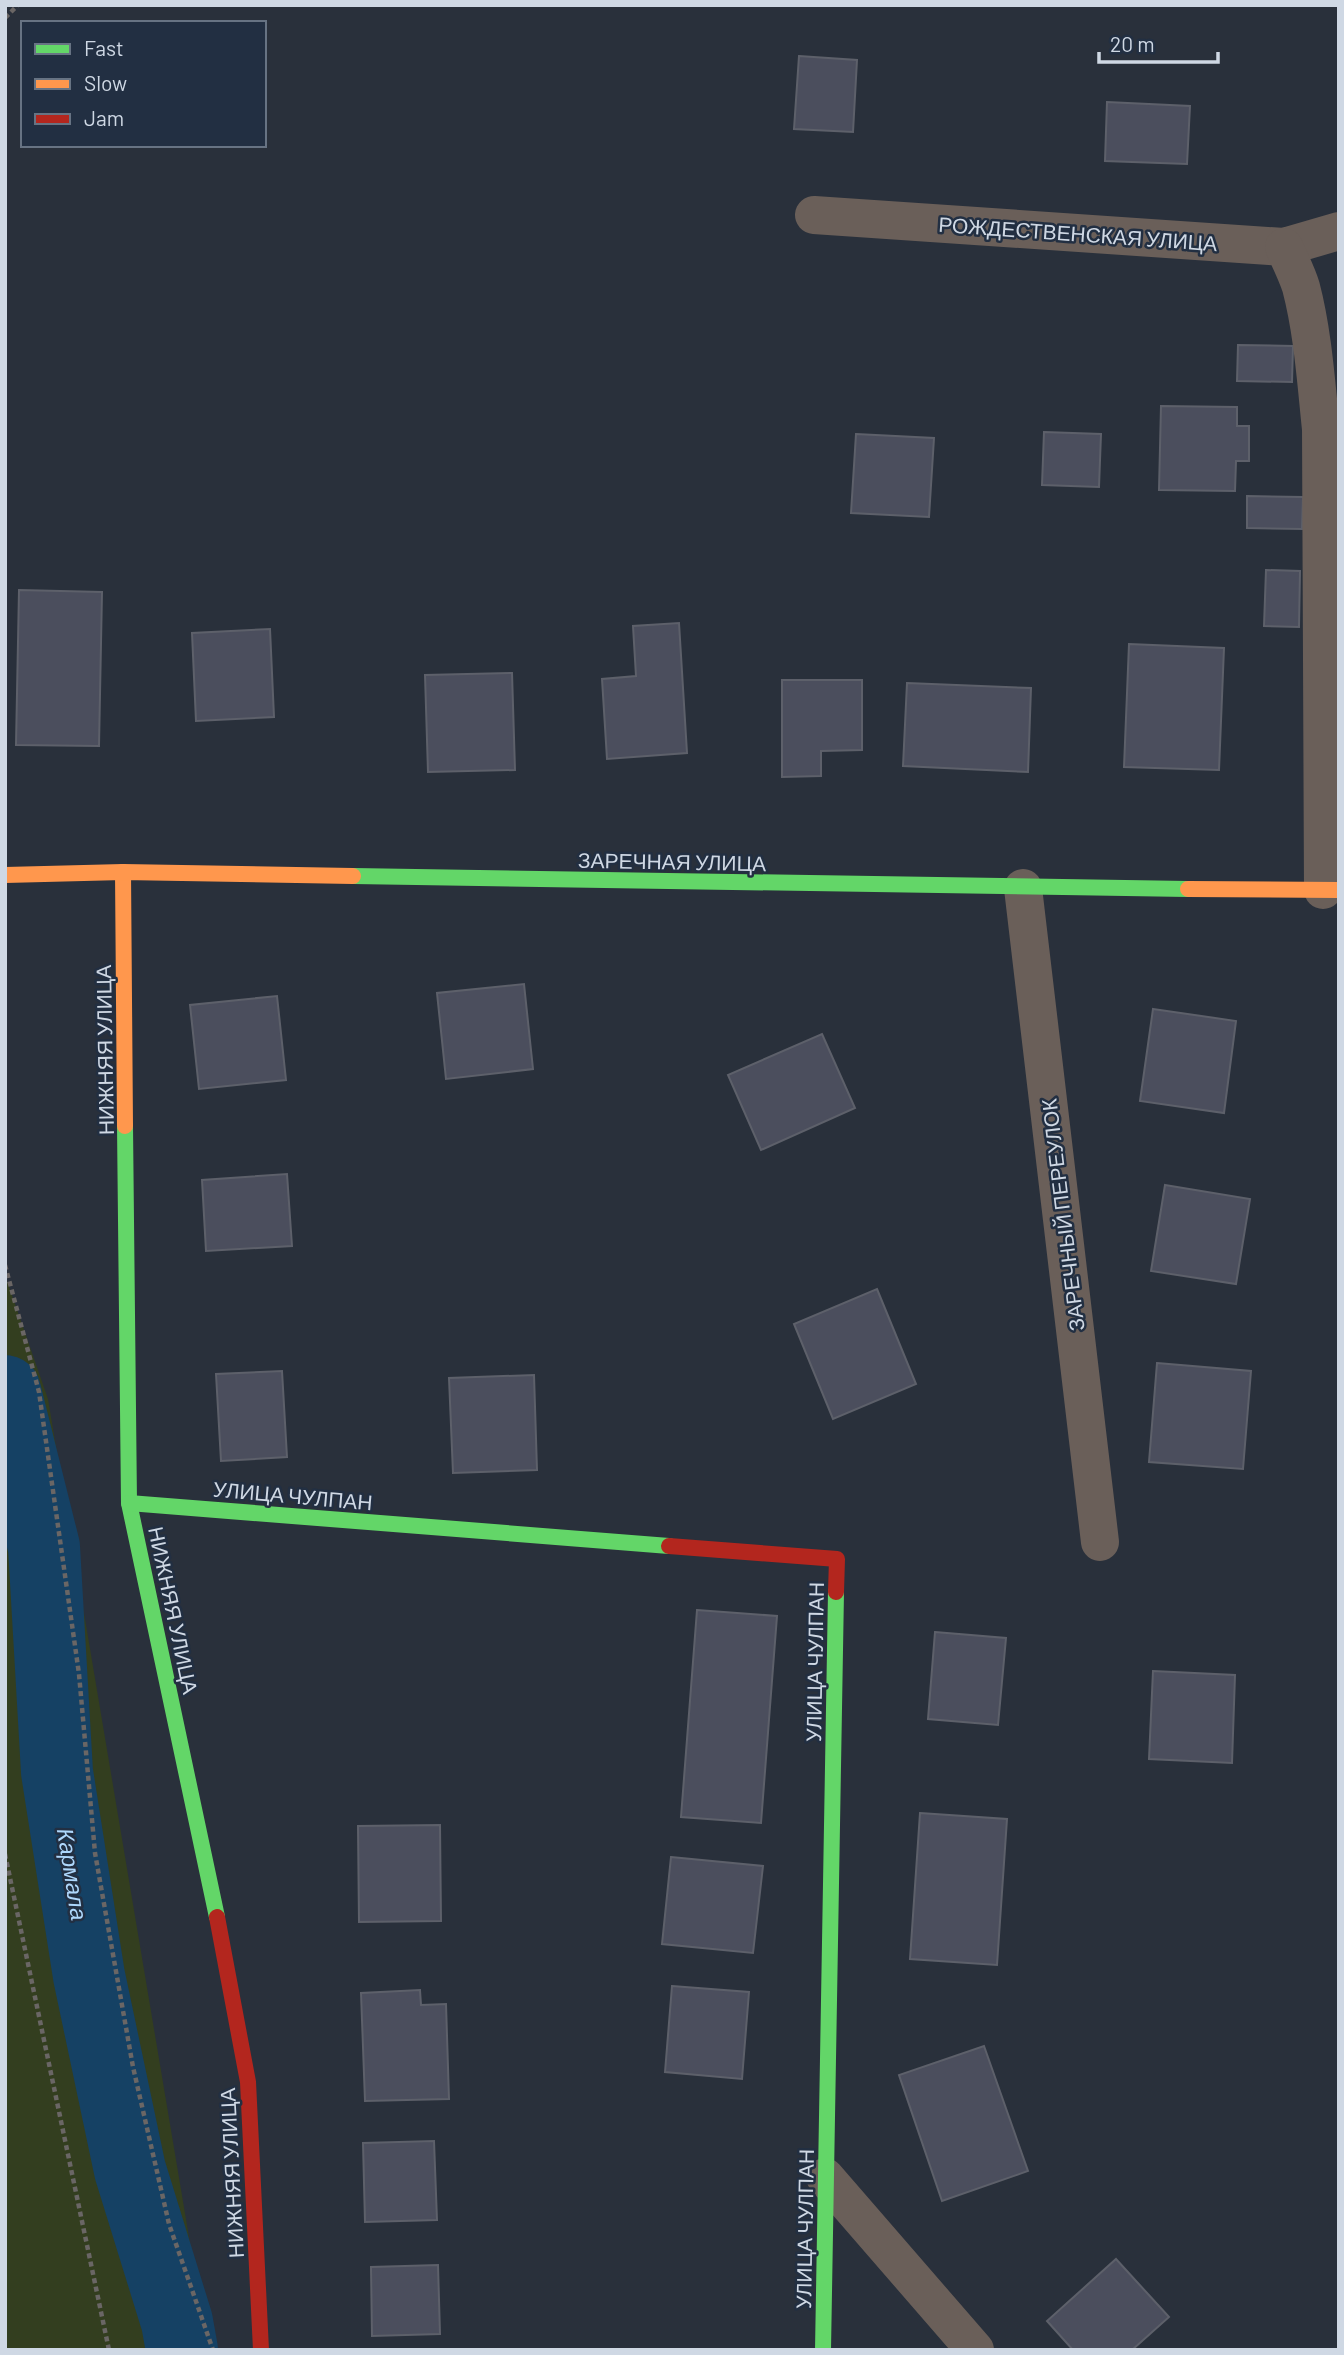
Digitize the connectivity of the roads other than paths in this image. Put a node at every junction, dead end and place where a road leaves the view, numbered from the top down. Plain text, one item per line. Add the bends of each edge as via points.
1 (814, 215) dead end
2 (1339, 231) edge
3 (1284, 247) junction
4 (123, 872) junction
5 (5, 875) edge
6 (1023, 888) junction
7 (1331, 890) edge
8 (129, 1503) junction
9 (1100, 1542) dead end
10 (825, 2177) junction
11 (261, 2350) edge
12 (823, 2350) edge
13 (975, 2350) edge

1 - 3 street, РОЖДЕСТВЕНСКАЯ УЛИЦА
2 - 3 street, РОЖДЕСТВЕНСКАЯ УЛИЦА
3 - 7 street via 1305,307 1321,429
4 - 5 street, ЗАРЕЧНАЯ УЛИЦА
4 - 6 street, ЗАРЕЧНАЯ УЛИЦА
4 - 8 street, НИЖНЯЯ УЛИЦА
6 - 7 street, ЗАРЕЧНАЯ УЛИЦА
6 - 9 street, ЗАРЕЧНЫЙ ПЕРЕУЛОК
8 - 10 street, УЛИЦА ЧУЛПАН via 837,1559
8 - 11 street, НИЖНЯЯ УЛИЦА via 248,2082
10 - 12 street, УЛИЦА ЧУЛПАН
10 - 13 street

